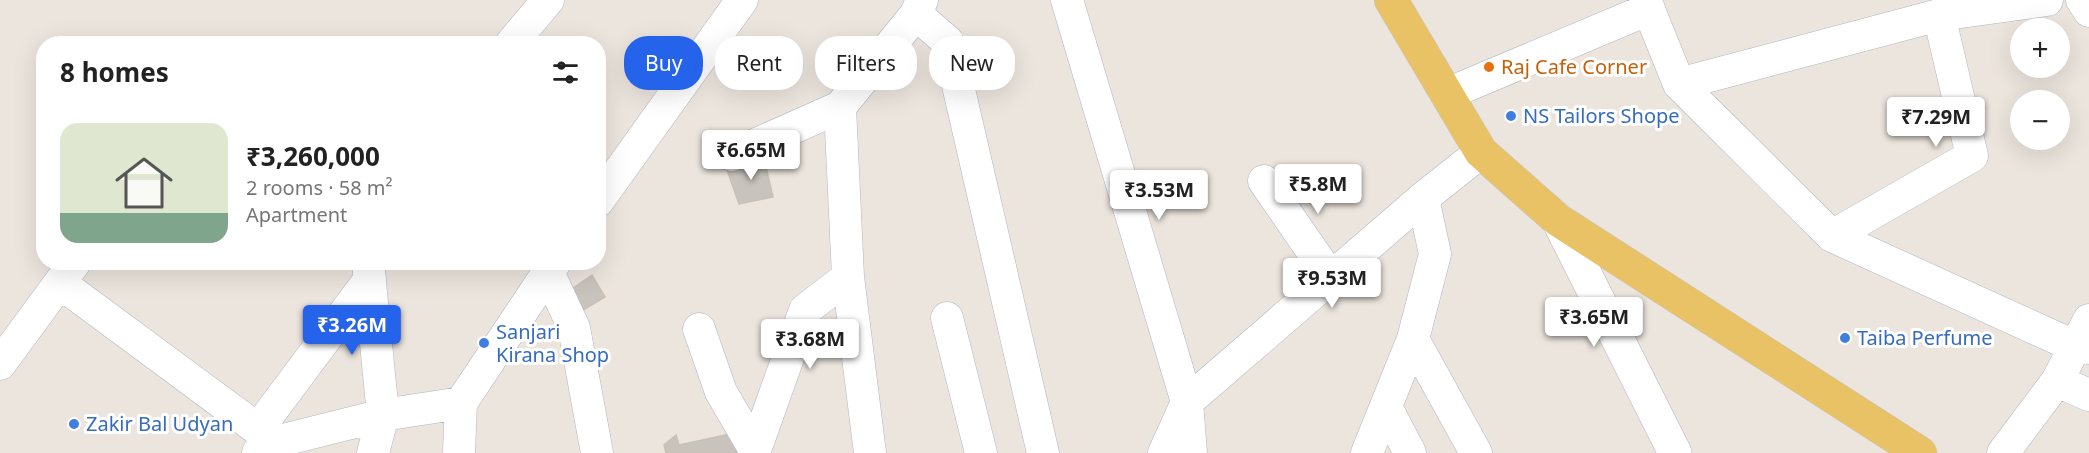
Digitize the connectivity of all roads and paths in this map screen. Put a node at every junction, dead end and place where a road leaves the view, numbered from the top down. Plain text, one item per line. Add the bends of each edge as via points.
1 (548, 0) edge
2 (742, 0) edge
3 (1067, 0) edge
4 (1391, 0) edge
5 (2048, 0) edge
6 (2082, 0) edge
7 (1647, 4) edge
8 (919, 7) edge
9 (2089, 11) edge
10 (1939, 15) junction
11 (518, 36) edge
12 (1679, 84) junction
13 (1447, 94) junction
14 (840, 107) junction
15 (1481, 152) junction
16 (732, 155) dead end
17 (1264, 181) dead end
18 (606, 190) edge
19 (1423, 198) junction
20 (1558, 220) junction
21 (1832, 236) junction
22 (550, 270) edge
23 (553, 270) edge
24 (369, 271) edge
25 (68, 273) edge
26 (848, 277) junction
27 (1331, 278) junction
28 (947, 318) dead end
29 (699, 329) dead end
30 (2084, 338) edge
31 (1413, 339) junction
32 (0, 364) edge
33 (2057, 381) junction
34 (2089, 395) edge
35 (1186, 402) junction
36 (461, 403) junction
37 (1386, 407) junction
38 (383, 416) junction
39 (266, 444) edge
40 (755, 452) edge
41 (373, 453) edge
42 (459, 453) edge
43 (597, 453) edge
44 (870, 453) edge
45 (981, 453) edge
46 (1043, 453) edge
47 (1164, 453) edge
48 (1191, 453) edge
49 (1367, 453) edge
50 (1410, 453) edge
51 (1476, 453) edge
52 (1675, 453) edge
53 (1920, 453) edge
54 (2003, 453) edge

1 - 11 street
2 - 18 street
3 - 35 street
4 - 13 main road
5 - 10 street
6 - 9 street
7 - 12 street
7 - 13 street
8 - 14 street
8 - 46 street via 948,42
10 - 12 street
10 - 21 street via 1972,156
12 - 21 street
13 - 15 main road
14 - 16 street
14 - 26 street
15 - 19 street
15 - 20 main road
17 - 27 street
19 - 27 street
19 - 31 street via 1435,254
20 - 52 main road
20 - 53 main road
21 - 30 street
22 - 36 street
23 - 43 street via 574,328
24 - 38 street
24 - 39 street
25 - 32 street
25 - 39 street
26 - 40 street via 805,310
26 - 44 street
27 - 35 street
28 - 45 street
29 - 40 street via 721,392
30 - 33 street
31 - 37 street
31 - 51 street
33 - 34 street
33 - 54 street
35 - 47 street
35 - 48 street
36 - 38 street
36 - 42 street
37 - 49 street
37 - 50 street
38 - 39 street
38 - 41 street

